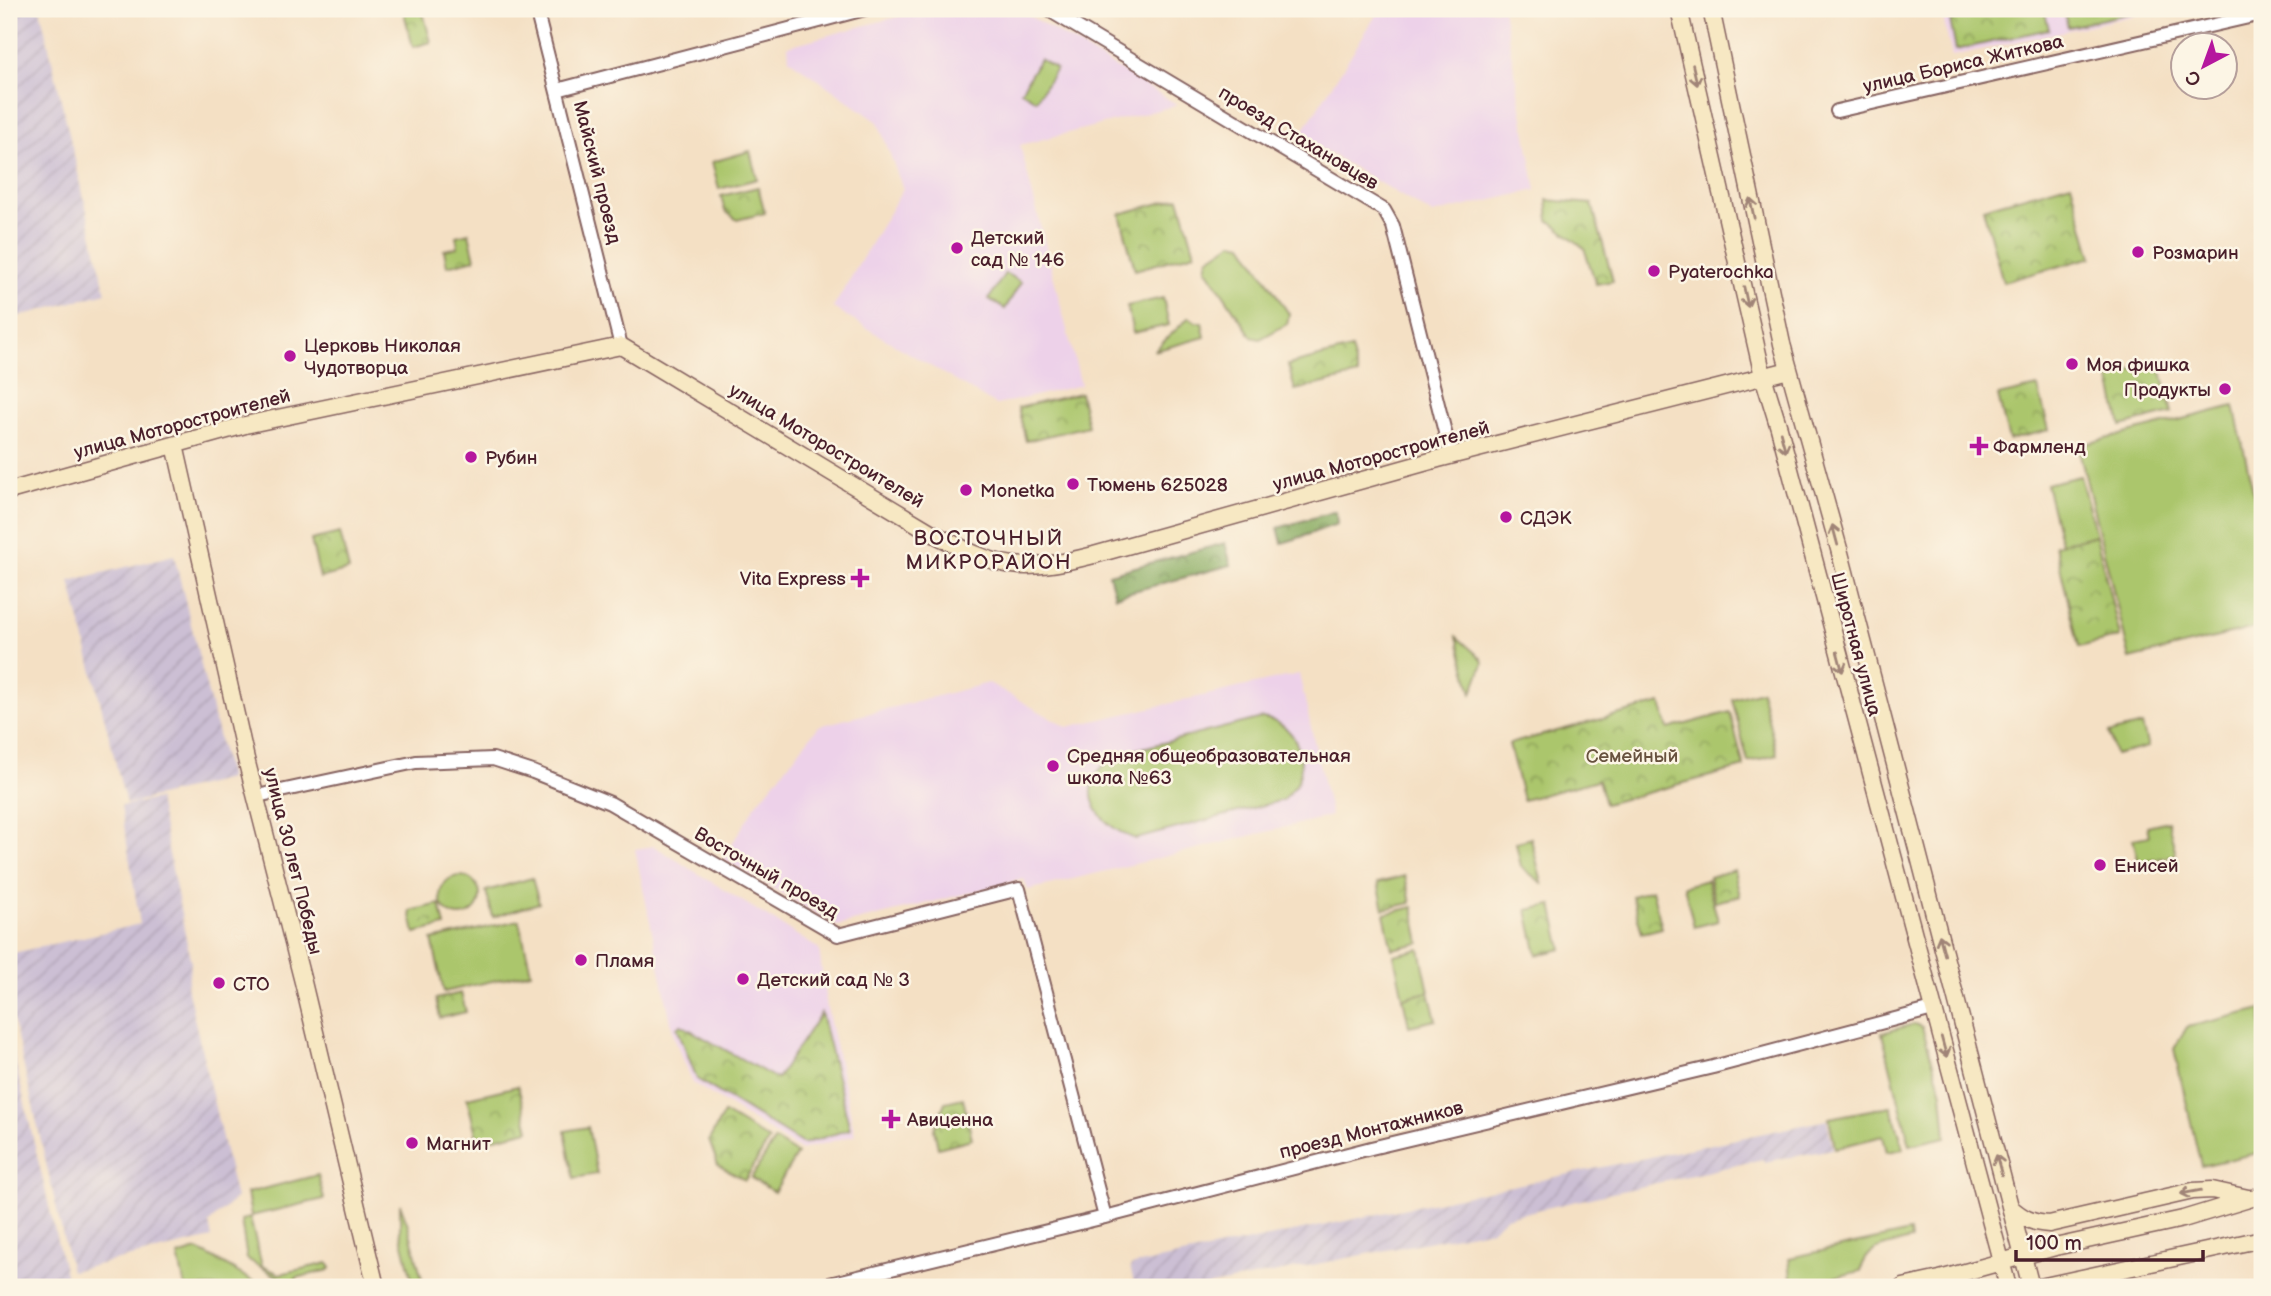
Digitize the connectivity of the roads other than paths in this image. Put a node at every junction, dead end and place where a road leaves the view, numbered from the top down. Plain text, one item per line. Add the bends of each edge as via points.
1 (536, 9) edge
2 (865, 9) edge
3 (1047, 9) edge
4 (1679, 9) edge
5 (1711, 9) edge
6 (2262, 15) edge
7 (557, 90) junction
8 (1837, 111) dead end
9 (621, 346) junction
10 (1789, 370) junction
11 (1763, 376) junction
12 (175, 445) junction
13 (1451, 456) junction
14 (9, 491) edge
15 (1887, 733) junction
16 (1861, 739) junction
17 (1903, 794) junction
18 (257, 796) junction
19 (1877, 800) junction
20 (1933, 1009) junction
21 (2256, 1197) edge
22 (2010, 1207) junction
23 (1105, 1217) junction
24 (2262, 1239) edge
25 (2023, 1254) junction
26 (2001, 1261) junction
27 (376, 1287) edge
28 (817, 1287) edge
29 (1903, 1287) edge
30 (2008, 1287) edge
31 (2031, 1287) edge
32 (2040, 1287) edge

1 - 7 street, Майский проезд
2 - 7 street
3 - 13 street, проезд Стахановцев via 1384,210 1393,226
4 -> 11 main road, Широтная улица
10 -> 5 main road, Широтная улица
6 - 8 street, улица Бориса Житкова
7 - 9 street, Майский проезд
9 - 12 main road, улица Моторостроителей via 245,425
9 - 13 main road, улица Моторостроителей via 934,534 979,558 1019,567 1063,563
10 - 11 main road, улица Моторостроителей
15 -> 10 main road, Широтная улица
11 - 13 main road, улица Моторостроителей
11 -> 16 main road, Широтная улица
12 - 14 main road, улица Моторостроителей
12 - 18 main road, улица 30 лет Победы
15 - 16 main road via 1884,744 1877,748
15 - 17 main road, Широтная улица
16 - 19 main road, Широтная улица
17 - 19 main road via 1888,785 1878,792
22 -> 17 main road, Широтная улица
18 - 23 street, Восточный проезд via 416,762 494,759 610,803 838,935 1019,888
18 - 27 main road, улица 30 лет Победы
19 - 20 main road, Широтная улица
20 - 23 street, проезд Монтажников
20 -> 26 main road, Широтная улица
21 -> 22 main road via 2193,1191 2049,1224 2021,1217
21 - 25 main road via 2183,1219
22 - 25 main road, Широтная улица
23 - 28 street, проезд Монтажников
24 - 32 main road
25 - 26 main road
25 - 31 main road, Широтная улица
26 - 29 main road
26 - 30 main road, Широтная улица

